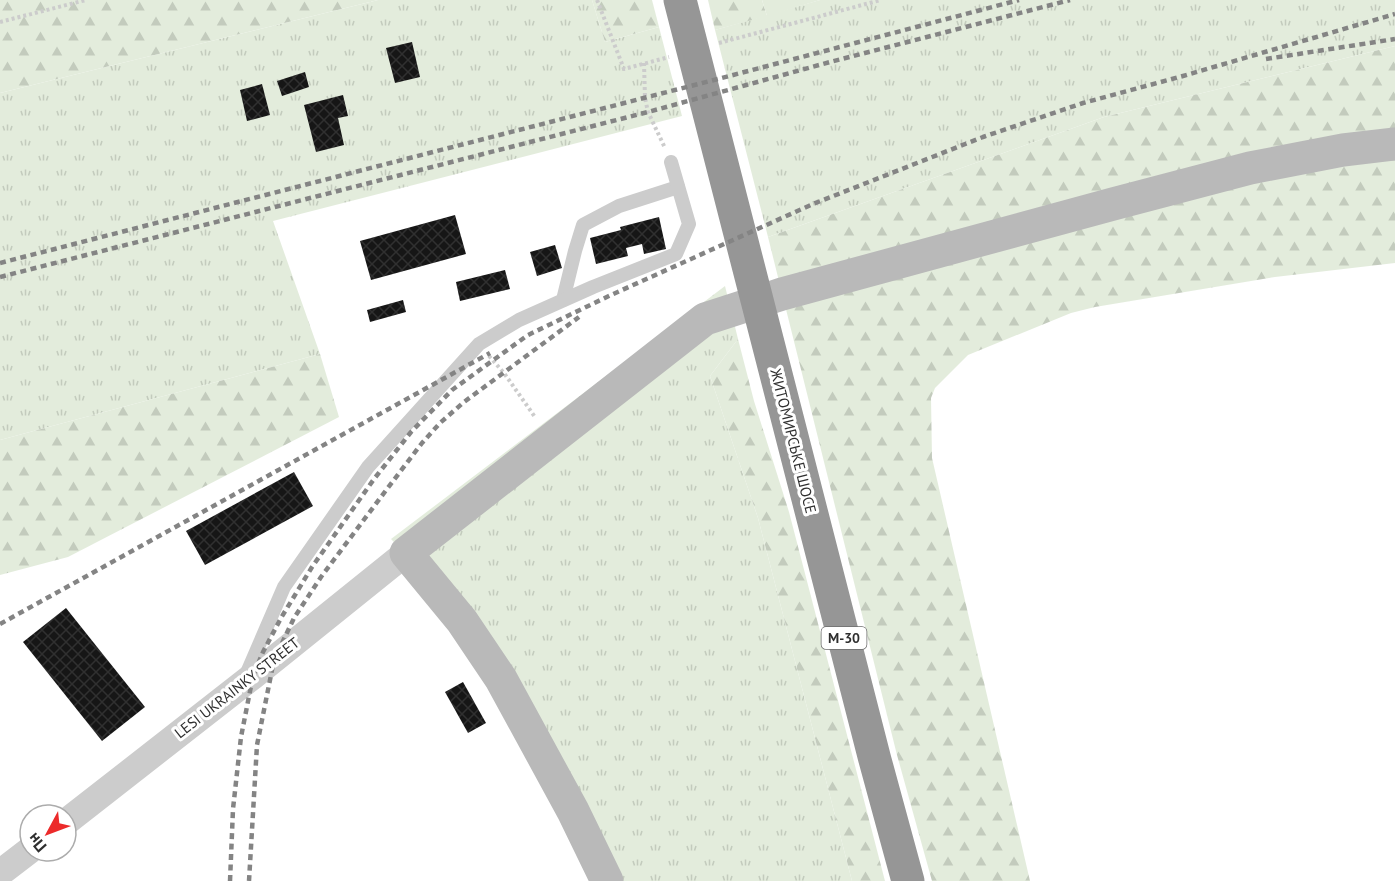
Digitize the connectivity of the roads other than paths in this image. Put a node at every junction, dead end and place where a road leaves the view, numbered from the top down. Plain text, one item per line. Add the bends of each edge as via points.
1 (680, 0) edge
2 (1395, 144) edge
3 (671, 162) road end
4 (678, 187) junction
5 (563, 300) junction
6 (406, 553) junction
7 (242, 685) junction
8 (78, 813) edge
9 (18, 859) edge
10 (0, 873) edge
11 (607, 881) edge
12 (908, 881) edge

1 - 12 highway, ЖИТОМИРСЬКЕ ШОСЕ / М-30
2 - 6 street via 1296,158 1239,171 782,294 705,319
3 - 4 lane
4 - 5 lane via 620,206 583,225
4 - 5 lane via 689,224 676,254
5 - 7 lane via 479,344 369,466 284,587
6 - 7 street, LESI UKRAINKY STREET
6 - 11 street via 462,621 501,679
7 - 8 street, LESI UKRAINKY STREET
9 - 10 street

